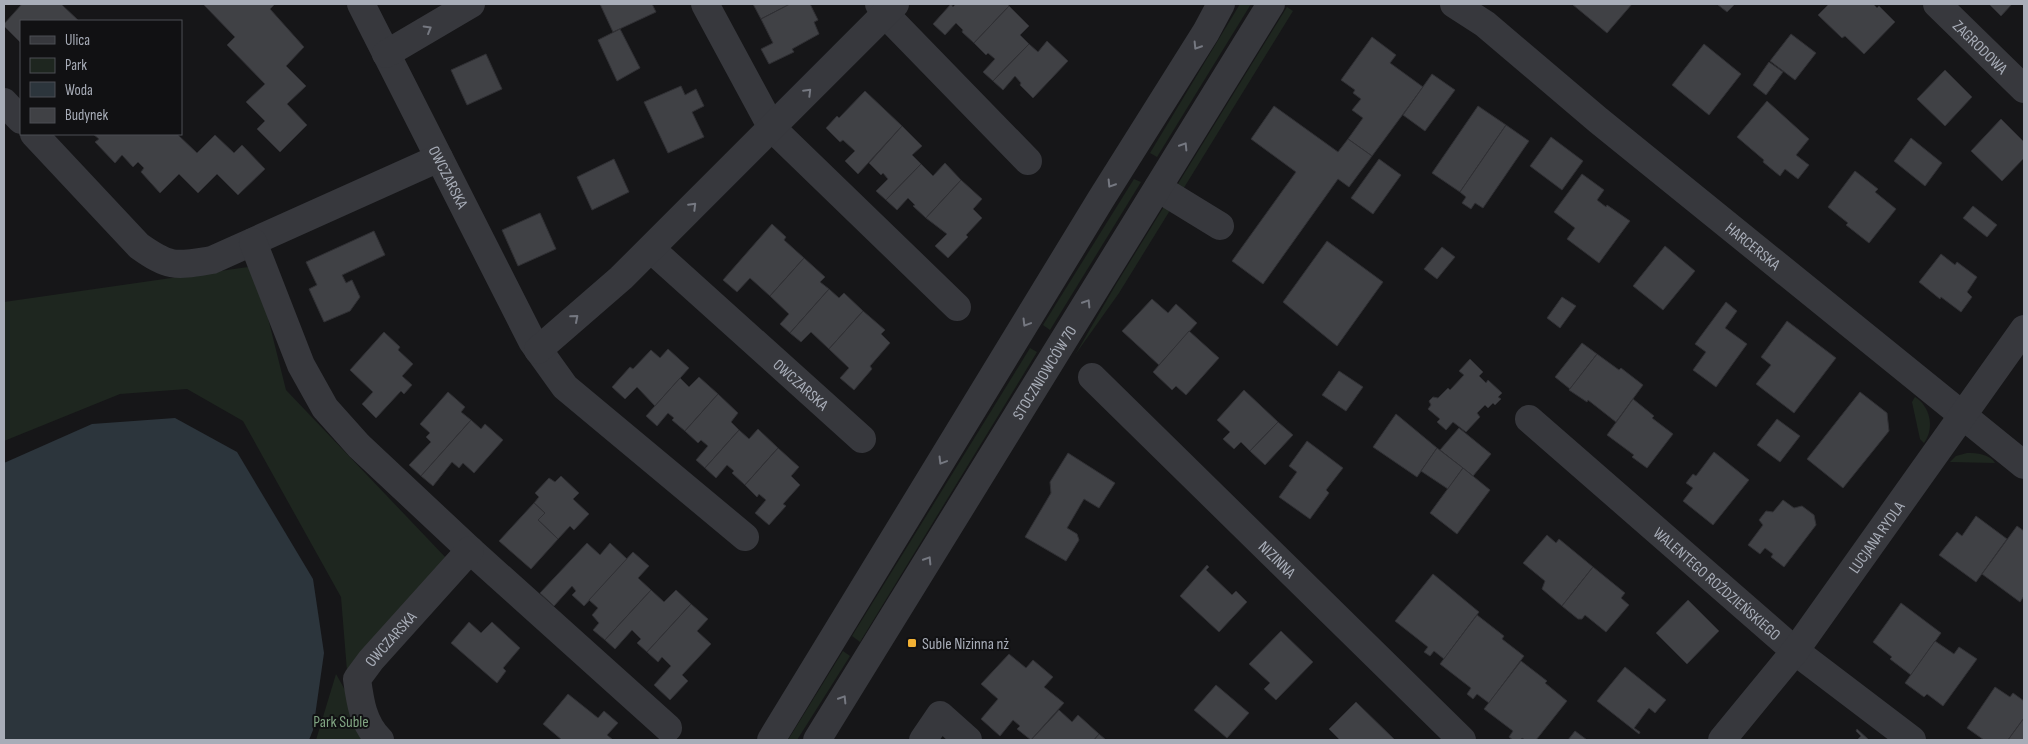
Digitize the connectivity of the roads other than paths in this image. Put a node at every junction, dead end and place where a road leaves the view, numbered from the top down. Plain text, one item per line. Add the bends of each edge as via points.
1 (361, 4) edge
2 (471, 4) edge
3 (705, 4) edge
4 (1221, 4) edge
5 (1271, 4) edge
6 (1454, 4) edge
7 (1466, 4) edge
8 (1937, 4) edge
9 (886, 7) edge
10 (1485, 24) junction
11 (386, 54) junction
12 (2024, 89) edge
13 (4, 102) edge
14 (20, 119) edge
15 (772, 128) junction
16 (35, 135) edge
17 (439, 158) junction
18 (1028, 161) dead end
19 (1158, 188) junction
20 (1220, 226) dead end
21 (254, 242) junction
22 (651, 249) junction
23 (957, 307) dead end
24 (2024, 329) edge
25 (538, 350) junction
26 (1092, 377) dead end
27 (1962, 415) junction
28 (1529, 419) dead end
29 (862, 440) dead end
30 (2024, 465) edge
31 (745, 537) dead end
32 (470, 550) junction
33 (1795, 651) junction
34 (668, 728) dead end
35 (380, 740) edge
36 (771, 740) edge
37 (817, 740) edge
38 (923, 740) edge
39 (968, 740) edge
40 (1462, 740) edge
41 (1722, 740) edge
42 (1912, 740) edge

1 - 11 street, OWCZARSKA
11 -> 2 street
3 - 15 street
4 -> 36 street
19 -> 5 street, STOCZNIOWCÓW 70
6 - 10 street, HARCERSKA
7 - 10 street, HARCERSKA
8 - 12 street, ZAGRODOWA
15 -> 9 street
9 - 18 street
10 - 27 street, HARCERSKA via 1598,120
11 - 17 street, OWCZARSKA
13 - 14 street
22 -> 15 street
15 - 23 street
16 - 21 street via 139,246 160,261 181,265 212,260
17 - 21 street
17 - 25 street, OWCZARSKA
19 - 20 street
37 -> 19 street, STOCZNIOWCÓW 70
21 - 32 street via 301,365 325,408 359,446
25 -> 22 street
22 - 29 street, OWCZARSKA
24 - 27 street, LUCJANA RYDLA
25 - 31 street, OWCZARSKA via 565,387
26 - 40 street, NIZINNA
27 - 30 street, HARCERSKA
27 - 33 street, LUCJANA RYDLA
28 - 33 street, WALENTEGO ROŹDZIEŃSKIEGO
32 - 34 street
32 - 35 street, OWCZARSKA via 357,679 360,704 371,732
33 - 41 street, LUCJANA RYDLA
33 - 42 street, WALENTEGO ROŹDZIEŃSKIEGO
38 - 39 street via 940,715

